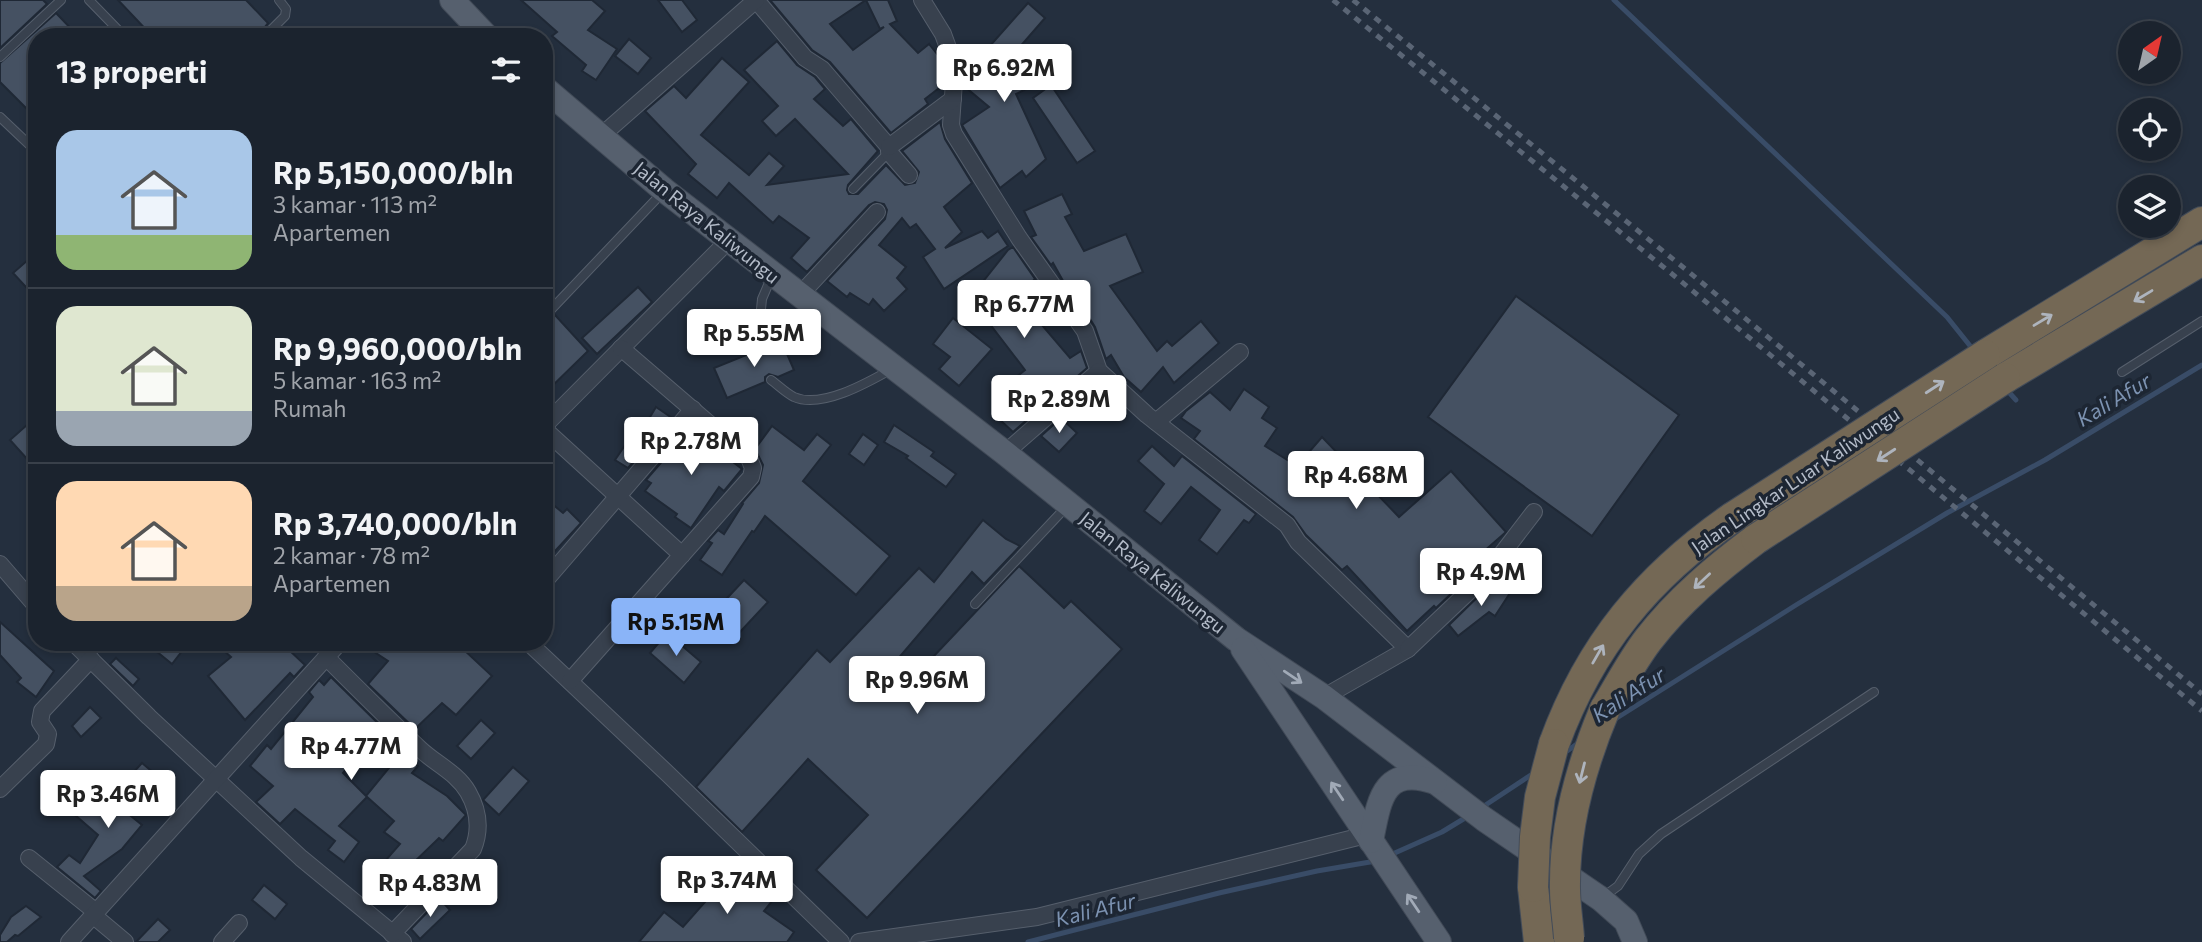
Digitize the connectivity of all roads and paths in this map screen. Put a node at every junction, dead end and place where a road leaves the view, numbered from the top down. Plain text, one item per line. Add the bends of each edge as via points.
1 (61, 0) edge
2 (89, 0) edge
3 (279, 0) edge
4 (452, 0) edge
5 (756, 0) edge
6 (922, 0) edge
7 (31, 28) edge
8 (116, 28) edge
9 (273, 28) edge
10 (478, 28) edge
11 (28, 31) edge
12 (0, 57) edge
13 (553, 95) edge
14 (953, 99) junction
15 (0, 117) edge
16 (601, 135) junction
17 (28, 143) edge
18 (889, 150) junction
19 (909, 175) dead end
20 (853, 189) dead end
21 (664, 190) junction
22 (877, 212) dead end
23 (2202, 222) edge
24 (728, 241) junction
25 (2202, 260) edge
26 (773, 275) junction
27 (799, 296) junction
28 (553, 307) edge
29 (2202, 321) edge
30 (621, 348) junction
31 (757, 350) dead end
32 (1240, 352) dead end
33 (892, 368) junction
34 (1099, 371) junction
35 (2122, 372) dead end
36 (771, 380) dead end
37 (693, 409) junction
38 (553, 418) edge
39 (1156, 422) junction
40 (553, 436) edge
41 (1006, 453) junction
42 (618, 497) junction
43 (1069, 504) junction
44 (1534, 512) dead end
45 (682, 555) junction
46 (0, 564) edge
47 (553, 572) edge
48 (28, 597) edge
49 (975, 604) dead end
50 (1237, 639) junction
51 (1408, 649) junction
52 (83, 651) edge
53 (332, 651) edge
54 (538, 651) edge
55 (326, 657) junction
56 (91, 659) junction
57 (570, 681) junction
58 (1874, 692) dead end
59 (1324, 697) junction
60 (216, 777) junction
61 (1439, 784) junction
62 (0, 789) edge
63 (1375, 847) junction
64 (29, 858) dead end
65 (1601, 899) junction
66 (95, 914) junction
67 (239, 923) dead end
68 (398, 938) edge
69 (1569, 940) edge
70 (68, 942) edge
71 (125, 942) edge
72 (222, 942) edge
73 (841, 942) edge
74 (859, 942) edge
75 (1439, 942) edge
76 (1539, 942) edge
77 (1635, 942) edge

1 - 7 lane
2 - 8 lane
3 - 9 lane via 285,16
4 - 10 main road
5 - 16 street
5 - 18 street via 805,58 822,69
6 - 14 street via 943,34 955,67
11 - 12 lane
13 - 16 main road, Jalan Raya Kaliwungu
14 - 18 street
14 - 34 street via 954,134 1085,331
15 - 17 lane
16 - 21 main road, Jalan Raya Kaliwungu
18 - 19 street
18 - 20 lane
21 - 24 main road, Jalan Raya Kaliwungu
21 - 28 lane
22 - 27 street
76 -> 23 highway, Jalan Lingkar Luar Kaliwungu, bridge via 1533,887 1535,837 1554,744 1565,714 1611,633 1659,576 1733,517
24 - 26 main road, Jalan Raya Kaliwungu
24 - 30 street
25 -> 69 highway, Jalan Lingkar Luar Kaliwungu, bridge via 2006,378 1756,539 1679,604 1648,640 1605,709 1588,751 1571,820 1565,889
26 - 27 main road, Jalan Raya Kaliwungu
26 - 31 lane via 762,299
27 - 33 main road, Jalan Raya Kaliwungu
29 - 35 lane
30 - 37 street
30 - 38 street
32 - 39 street
33 - 36 lane via 840,395 817,399 795,398
33 - 41 main road, Jalan Raya Kaliwungu
34 - 39 street
34 - 41 street
37 - 42 street
37 - 45 street via 749,458 753,468 751,477
39 - 51 street via 1287,525 1298,542
40 - 42 street
41 - 43 main road, Jalan Raya Kaliwungu
42 - 45 street
42 - 47 street
43 - 49 lane
43 - 50 main road, Jalan Raya Kaliwungu
44 - 51 street via 1485,576
45 - 57 street
46 - 48 street
50 -> 59 main road
63 -> 50 main road
51 - 59 street
52 - 56 street
53 - 55 street
54 - 57 street
55 - 60 street
55 - 68 street via 422,751 458,778 478,818 473,849
56 - 60 street
56 - 62 street via 43,711 40,722 48,734 46,744
57 - 73 street
58 - 65 lane via 1661,834 1639,854 1618,886
59 - 61 main road
60 - 66 street
60 - 68 street via 301,858
61 - 63 main road via 1419,777 1389,786 1379,801
61 - 65 main road
63 - 74 street via 1037,917
75 -> 63 main road
64 - 66 street
65 - 77 main road via 1626,921
66 - 70 street
66 - 71 street
67 - 72 street

